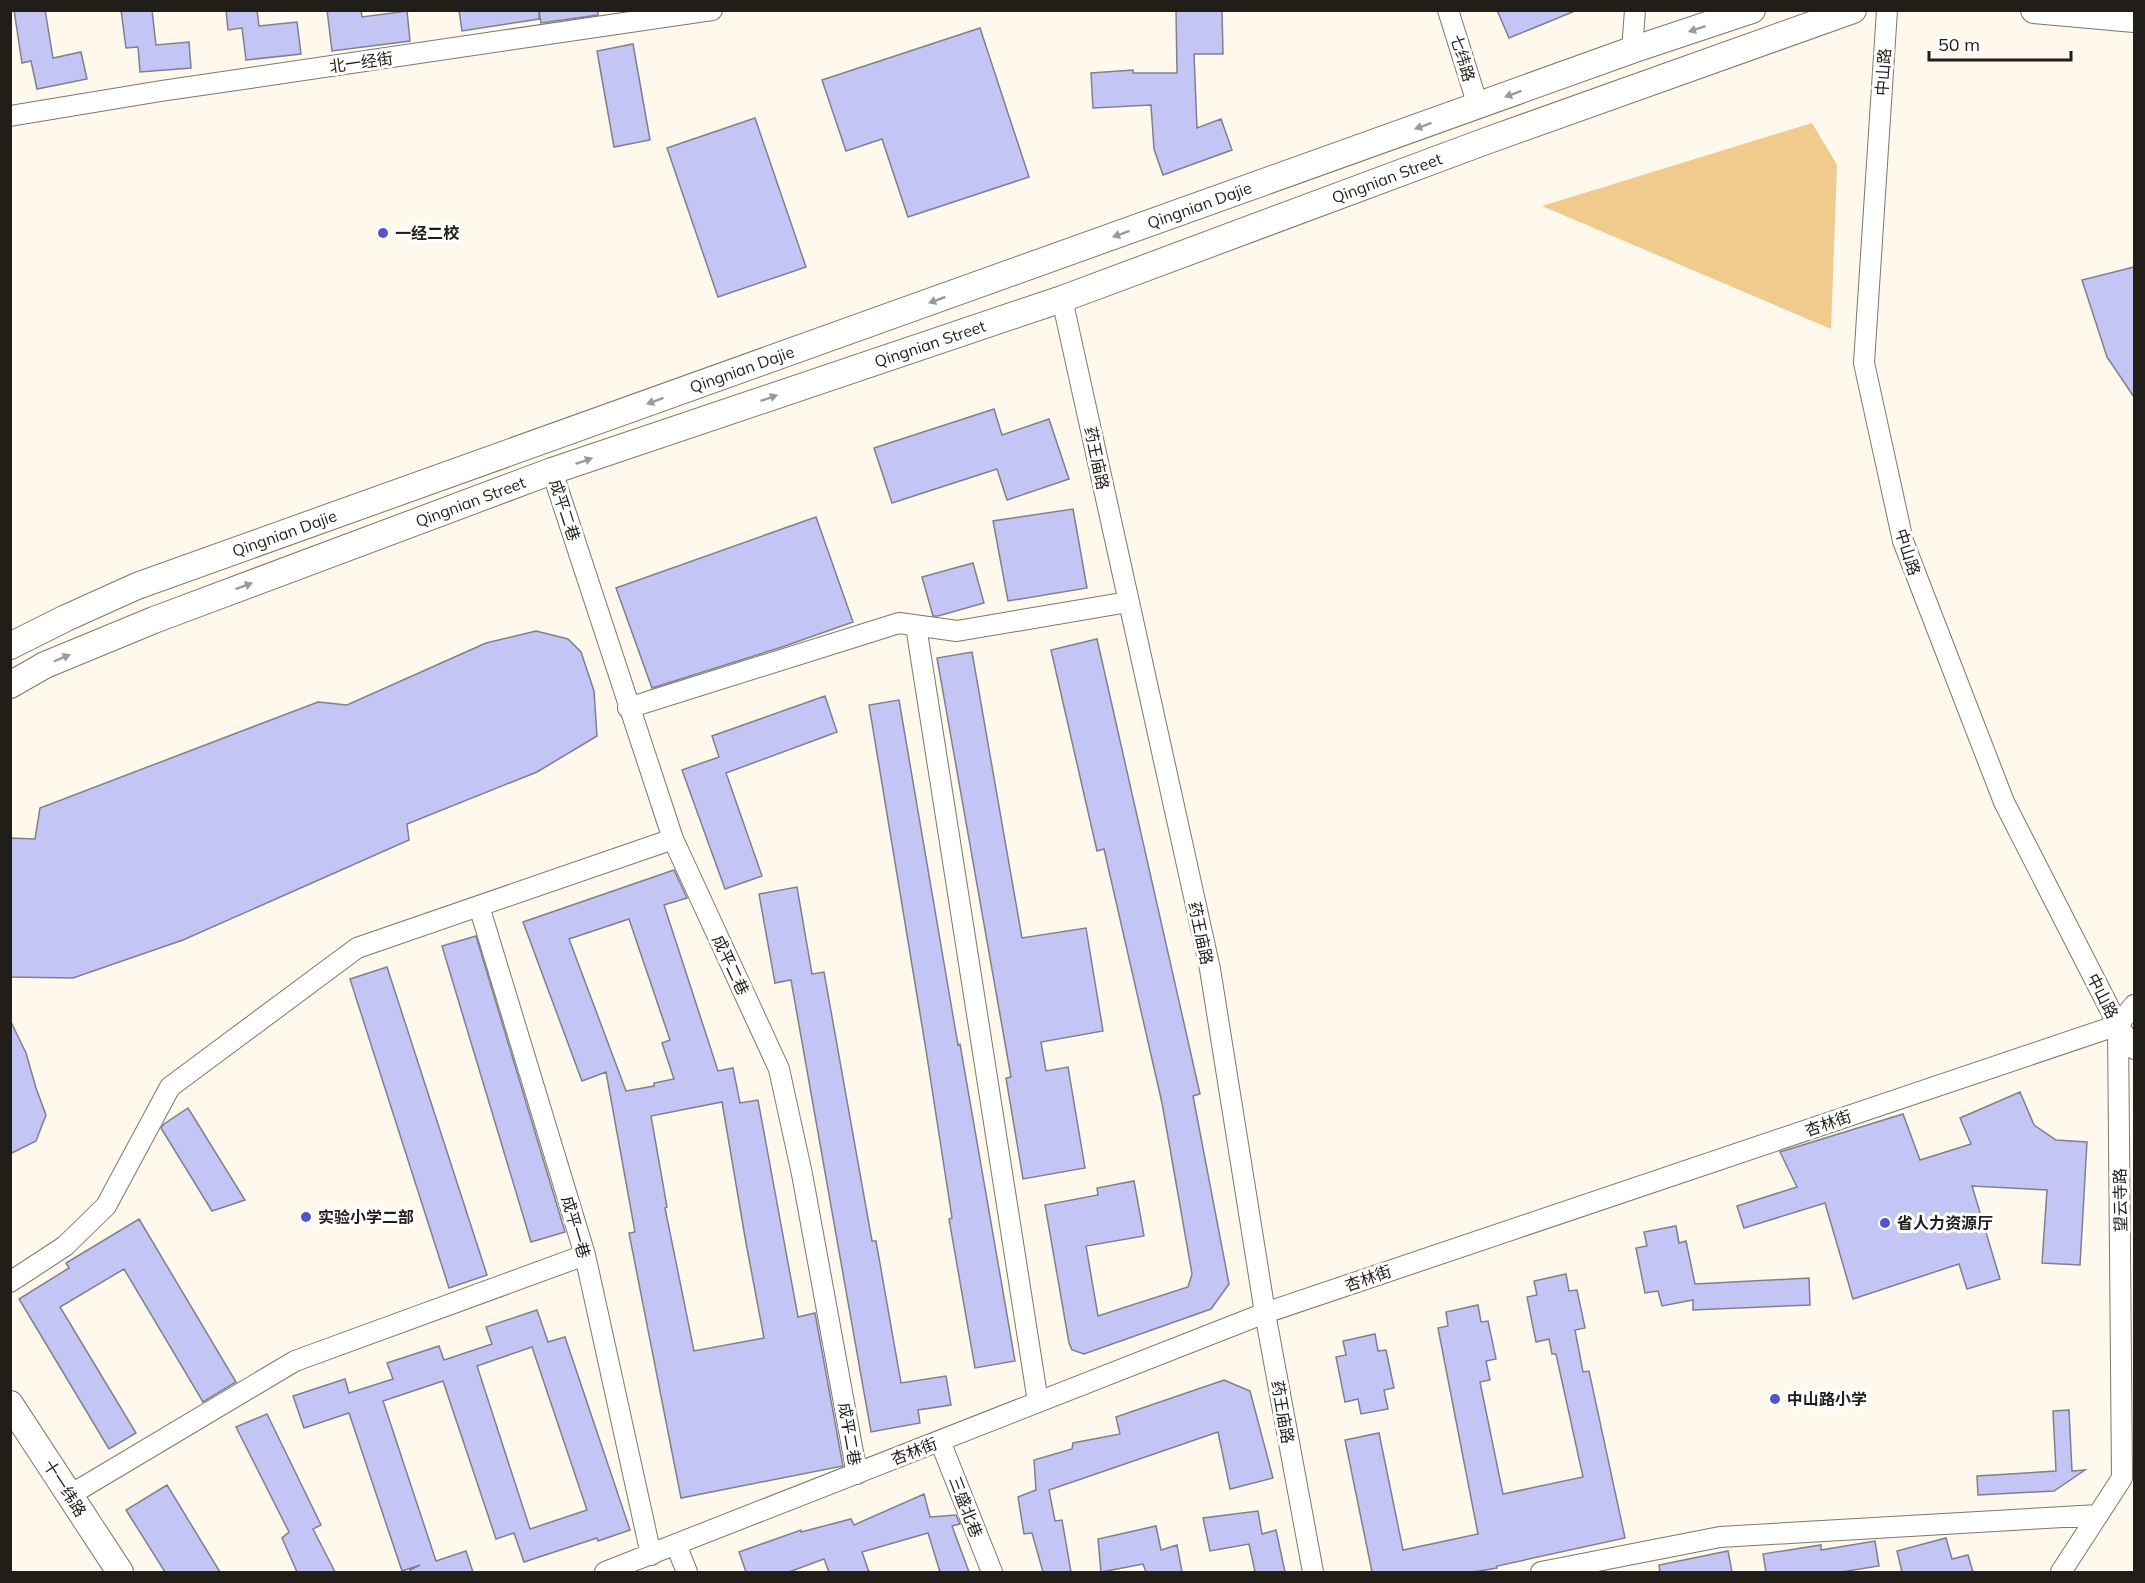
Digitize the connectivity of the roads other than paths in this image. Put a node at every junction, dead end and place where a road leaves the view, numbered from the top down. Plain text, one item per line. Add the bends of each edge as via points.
1 (712, 10) edge
2 (1448, 10) edge
3 (1635, 10) edge
4 (1752, 10) edge
5 (1853, 10) edge
6 (1887, 10) edge
7 (2034, 10) edge
8 (2134, 19) edge
9 (1632, 50) junction
10 (1478, 106) junction
11 (10, 116) edge
12 (1062, 299) junction
13 (552, 471) junction
14 (1128, 602) junction
15 (916, 626) junction
16 (10, 646) edge
17 (10, 685) edge
18 (628, 708) junction
19 (673, 839) junction
20 (479, 906) junction
21 (2134, 1005) edge
22 (2118, 1025) junction
23 (2134, 1049) edge
24 (585, 1255) junction
25 (10, 1282) edge
26 (1265, 1313) junction
27 (1038, 1402) junction
28 (10, 1404) edge
29 (940, 1441) junction
30 (857, 1474) junction
31 (70, 1495) junction
32 (2098, 1515) junction
33 (676, 1545) junction
34 (651, 1555) junction
35 (120, 1572) edge
36 (605, 1572) edge
37 (687, 1572) edge
38 (992, 1572) edge
39 (1312, 1572) edge
40 (1542, 1572) edge
41 (2061, 1572) edge

1 - 11 street, 北一经街
2 - 10 street, 七纬路
3 - 9 street
4 -> 9 main road
5 - 12 main road, Qingnian Street
6 - 22 street, 中山路 via 1864,363 1902,542 2004,802
7 - 8 main road
9 -> 10 main road
10 -> 16 main road, Qingnian Dajie via 137,586
13 -> 12 main road, Qingnian Street
12 - 14 street, 药王庙路
17 -> 13 main road, Qingnian Street via 45,665 154,620
13 - 18 street, 成平二巷
14 - 15 street via 957,631
14 - 26 street, 药王庙路 via 1209,969
15 - 18 street via 899,623
15 - 27 street
18 - 19 street, 成平二巷
19 - 20 street
19 - 30 street, 成平二巷 via 779,1069
20 - 24 street, 成平一巷
20 - 25 street via 357,948 170,1087 106,1206 65,1246
21 - 22 street
22 - 23 street, 中山路
22 - 26 street, 杏林街
22 - 32 street, 望云寺路 via 2122,1478
24 - 31 street via 295,1361
24 - 34 street, 成平一巷
26 - 27 street, 杏林街
26 - 39 street, 药王庙路
27 - 29 street, 杏林街
28 - 31 main road, 十一纬路
29 - 30 street, 杏林街
29 - 38 street, 三盛北巷
30 - 33 street, 杏林街
31 - 35 main road, 十一纬路
32 - 40 street via 1719,1537
32 - 41 street, 望云寺路
33 - 34 street, 杏林街
33 - 37 street
34 - 36 street, 杏林街

